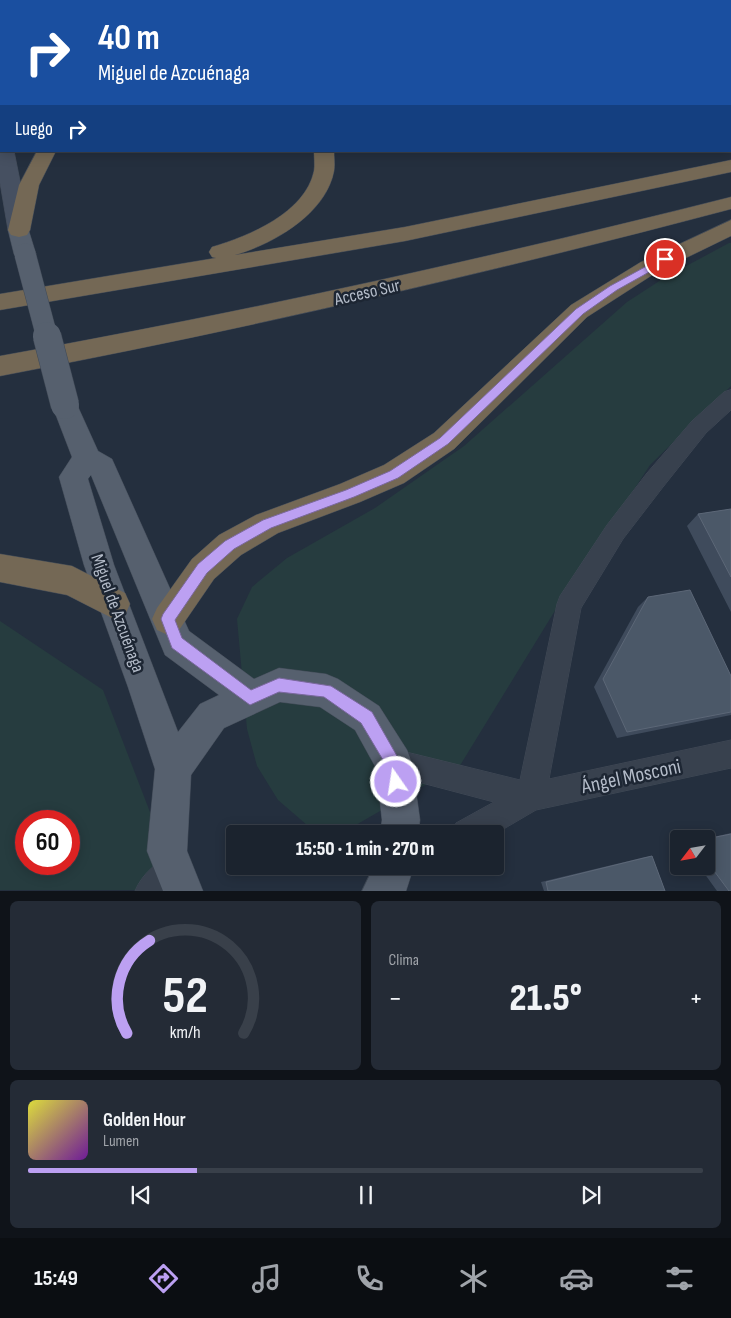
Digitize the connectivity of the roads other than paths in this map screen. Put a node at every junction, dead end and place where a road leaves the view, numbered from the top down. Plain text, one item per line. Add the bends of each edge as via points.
1 (4, 152) edge
2 (46, 152) edge
3 (324, 152) edge
4 (731, 166) edge
5 (731, 203) edge
6 (731, 227) edge
7 (19, 230) junction
8 (65, 291) junction
9 (0, 302) edge
10 (0, 366) edge
11 (731, 398) edge
12 (87, 459) junction
13 (0, 568) edge
14 (114, 604) junction
15 (168, 619) junction
16 (250, 697) junction
17 (731, 754) edge
18 (394, 763) junction
19 (173, 769) junction
20 (531, 797) junction
21 (400, 825) edge
22 (483, 825) edge
23 (169, 883) edge

1 - 7 main road
2 - 7 highway via 29,185
3 - 8 highway via 322,181 305,206 278,229 241,247
4 - 8 highway via 405,234
5 - 10 highway, Acceso Sur via 357,295
6 - 15 highway via 649,267 579,312 444,441 394,474 267,524 230,545 202,569
7 - 12 main road, bridge via 66,405
8 - 9 highway
11 - 20 street via 698,427 655,480 615,532 569,604
12 - 14 main road, Miguel de Azcuénaga via 73,477
12 - 15 main road via 102,467
13 - 14 highway via 72,581
14 - 19 main road, Miguel de Azcuénaga
15 - 16 main road via 177,643
16 - 18 main road via 279,685 326,691 367,718
16 - 19 main road via 212,716
17 - 20 street, Ángel Mosconi
18 - 20 street, Ángel Mosconi
18 - 21 main road
19 - 23 main road
20 - 22 street, Ángel Mosconi

